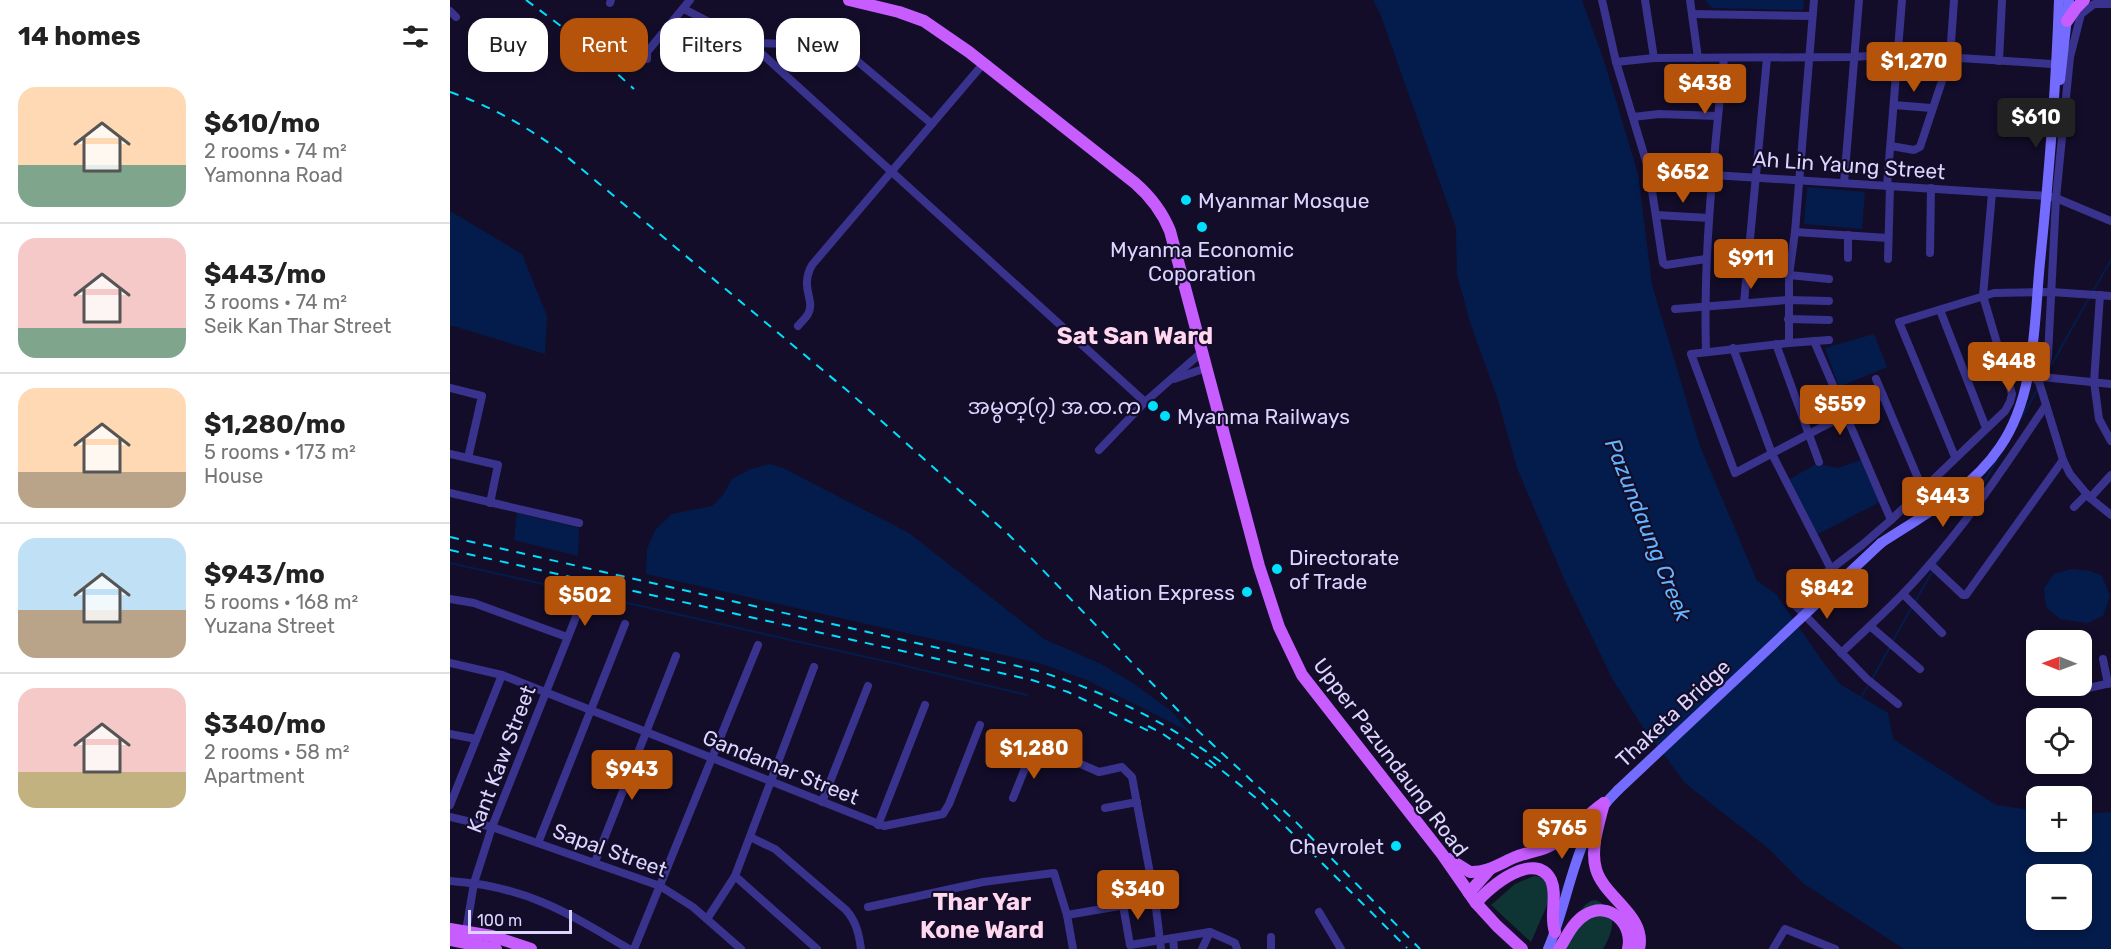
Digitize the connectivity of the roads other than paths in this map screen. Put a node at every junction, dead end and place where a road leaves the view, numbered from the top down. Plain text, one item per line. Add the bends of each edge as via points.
1 (690, 0) edge
2 (849, 0) edge
3 (1602, 0) edge
4 (1645, 0) edge
5 (1690, 0) edge
6 (1814, 0) edge
7 (1859, 0) edge
8 (1902, 0) edge
9 (1954, 0) edge
10 (2002, 0) edge
11 (2058, 0) edge
12 (2069, 0) edge
13 (2085, 0) edge
14 (2111, 4) edge
15 (684, 9) junction
16 (1692, 14) junction
17 (1812, 16) junction
18 (2063, 17) junction
19 (701, 18) edge
20 (764, 44) edge
21 (648, 51) edge
22 (1897, 54) junction
23 (764, 56) edge
24 (1808, 57) junction
25 (1854, 57) junction
26 (1950, 57) junction
27 (1654, 58) junction
28 (1698, 58) junction
29 (1724, 58) junction
30 (1767, 58) junction
31 (1999, 61) junction
32 (1616, 62) junction
33 (983, 64) junction
34 (2062, 65) junction
35 (1894, 105) junction
36 (1931, 108) junction
37 (1718, 116) junction
38 (1633, 117) junction
39 (932, 124) junction
40 (1891, 146) junction
41 (1649, 171) junction
42 (892, 173) junction
43 (1712, 174) junction
44 (1756, 177) junction
45 (1798, 180) junction
46 (1844, 183) junction
47 (1889, 186) junction
48 (1931, 188) junction
49 (1992, 193) junction
50 (2051, 197) junction
51 (1656, 215) junction
52 (1709, 218) junction
53 (2111, 221) edge
54 (1795, 232) junction
55 (1848, 235) junction
56 (1888, 238) junction
57 (1930, 253) dead end
58 (1848, 258) dead end
59 (1706, 259) junction
60 (1888, 259) dead end
61 (1789, 275) junction
62 (1829, 279) dead end
63 (2037, 292) junction
64 (2051, 292) junction
65 (2100, 295) junction
66 (1983, 296) junction
67 (2111, 296) edge
68 (1788, 300) junction
69 (1829, 301) dead end
70 (1744, 303) junction
71 (1705, 306) junction
72 (1675, 309) dead end
73 (1940, 310) junction
74 (1788, 319) junction
75 (1829, 320) dead end
76 (798, 326) dead end
77 (1829, 340) dead end
78 (1814, 341) junction
79 (1789, 343) junction
80 (1776, 344) junction
81 (1733, 348) junction
82 (1706, 351) junction
83 (1202, 352) junction
84 (1206, 368) junction
85 (2028, 371) junction
86 (1876, 379) dead end
87 (2041, 379) junction
88 (1170, 380) junction
89 (2094, 382) junction
90 (2111, 384) edge
91 (450, 388) edge
92 (1883, 395) junction
93 (2015, 398) junction
94 (1145, 402) junction
95 (2046, 405) junction
96 (1845, 416) junction
97 (1986, 428) junction
98 (1808, 436) junction
99 (2111, 441) edge
100 (1099, 450) dead end
101 (450, 454) edge
102 (1772, 454) junction
103 (1955, 457) junction
104 (468, 458) junction
105 (2063, 460) junction
106 (1819, 462) dead end
107 (2111, 475) edge
108 (1923, 490) junction
109 (450, 493) edge
110 (2088, 496) junction
111 (490, 503) junction
112 (2074, 507) dead end
113 (2111, 515) edge
114 (1891, 520) junction
115 (579, 523) dead end
116 (1930, 564) junction
117 (1831, 569) junction
118 (1903, 594) junction
119 (450, 598) edge
120 (580, 607) dead end
121 (625, 624) dead end
122 (1870, 626) junction
123 (1942, 633) dead end
124 (567, 637) junction
125 (758, 645) dead end
126 (1841, 653) junction
127 (676, 656) dead end
128 (2103, 658) dead end
129 (450, 663) edge
130 (814, 667) dead end
131 (1920, 669) dead end
132 (502, 675) junction
133 (2109, 684) edge
134 (868, 686) dead end
135 (2092, 687) edge
136 (547, 693) junction
137 (1898, 704) dead end
138 (925, 705) dead end
139 (591, 710) junction
140 (980, 725) dead end
141 (646, 731) junction
142 (450, 734) edge
143 (476, 739) junction
144 (712, 758) junction
145 (771, 780) junction
146 (1013, 798) dead end
147 (822, 802) junction
148 (1137, 802) junction
149 (1604, 803) junction
150 (450, 805) edge
151 (1105, 808) dead end
152 (450, 817) edge
153 (878, 825) junction
154 (492, 827) junction
155 (750, 837) junction
156 (538, 843) junction
157 (1442, 854) junction
158 (595, 862) junction
159 (1490, 869) junction
160 (735, 876) junction
161 (450, 881) edge
162 (474, 883) junction
163 (660, 886) junction
164 (1472, 898) junction
165 (1155, 900) junction
166 (1123, 905) junction
167 (868, 907) dead end
168 (1319, 912) dead end
169 (1067, 915) junction
170 (707, 919) junction
171 (450, 929) edge
172 (466, 931) junction
173 (1210, 932) junction
174 (1555, 932) junction
175 (1271, 937) dead end
176 (1173, 938) junction
177 (450, 940) edge
178 (1160, 940) junction
179 (488, 945) edge
180 (1140, 946) edge
181 (531, 949) edge
182 (629, 949) edge
183 (634, 949) edge
184 (741, 949) edge
185 (817, 949) edge
186 (861, 949) edge
187 (1073, 949) edge
188 (1161, 949) edge
189 (1174, 949) edge
190 (1202, 949) edge
191 (1237, 949) edge
192 (1271, 949) edge
193 (1341, 949) edge
194 (1522, 949) edge
195 (1548, 949) edge
196 (1559, 949) edge
197 (1628, 949) edge
198 (1639, 949) edge
199 (1773, 949) edge
200 (1835, 949) edge

1 - 15 street
2 - 33 main road, Upper Pazundaung Road via 924,21
3 - 32 street
4 - 27 street
5 - 16 street
6 - 17 street
7 - 25 street
8 - 22 street
9 - 26 street
10 - 31 street
11 - 18 main road
12 - 18 main road
13 - 18 main road
14 - 34 street via 2094,4 2082,14
15 - 19 street
15 - 21 street
16 - 17 street
16 - 28 street
17 - 24 street
18 - 34 main road, Thaketa Bridge
20 - 39 street via 818,42 843,49
22 - 25 street
22 - 26 street
22 - 35 street
23 - 42 street
24 - 25 street
24 - 30 street
24 - 45 street
25 - 46 street
26 - 31 street
26 - 36 street
27 - 28 street
27 - 32 street
28 - 29 street
29 - 30 street
29 - 37 street
30 - 44 street
31 - 34 street
32 - 38 street
33 - 39 street
33 - 83 main road, Upper Pazundaung Road via 1136,183 1157,206 1170,231
34 - 50 street
34 - 50 main road, Thaketa Bridge via 2055,103
35 - 36 street
35 - 40 street
36 - 40 street via 1920,147 1914,150
37 - 38 street
37 - 43 street
38 - 41 street
39 - 42 street
40 - 47 street
41 - 43 street, Ah Lin Yaung Street
41 - 51 street
42 - 76 street via 812,265 805,283 809,313
42 - 94 street
43 - 44 street, Ah Lin Yaung Street
43 - 52 street
44 - 45 street, Ah Lin Yaung Street
44 - 70 street
45 - 46 street, Ah Lin Yaung Street
45 - 54 street
46 - 47 street, Ah Lin Yaung Street
47 - 48 street, Ah Lin Yaung Street
47 - 56 street
48 - 49 street, Ah Lin Yaung Street
48 - 57 street
49 - 50 street, Ah Lin Yaung Street
49 - 66 street
50 - 53 street, Ah Lin Yaung Street
50 - 63 main road, Thaketa Bridge
50 - 64 street
51 - 52 street
51 - 59 street via 1664,264
52 - 59 street
54 - 55 street
54 - 61 street
55 - 56 street
55 - 58 street
56 - 60 street
59 - 71 street
61 - 62 street
61 - 68 street
63 - 64 street
63 - 66 street
63 - 85 main road, Thaketa Bridge
64 - 65 street
64 - 87 street via 2048,356
65 - 67 street
65 - 89 street
66 - 73 street
66 - 93 street
68 - 69 street
68 - 70 street
68 - 74 street
70 - 71 street
71 - 72 street
71 - 82 street
73 - 97 street
73 - 103 street via 1899,322
74 - 75 street
74 - 79 street
77 - 78 street
78 - 79 street
78 - 96 street
79 - 80 street
80 - 81 street
80 - 98 street
81 - 82 street
81 - 102 street
82 - 102 street via 1691,354 1735,473
83 - 84 main road, Upper Pazundaung Road
83 - 88 street
84 - 88 street
84 - 157 main road, Upper Pazundaung Road via 1259,566 1289,651 1302,675
85 - 87 street
85 - 93 main road, Thaketa Bridge
86 - 92 street
87 - 89 street
87 - 95 street
88 - 94 street
89 - 90 street
89 - 99 street via 2099,419
91 - 104 street via 482,396
92 - 96 street
92 - 108 street
93 - 97 street
93 - 149 main road, Thaketa Bridge, bridge via 2013,422 2002,445 1966,486 1881,543
94 - 100 street
95 - 105 street
95 - 116 street via 1980,502
96 - 98 street
96 - 114 street
97 - 103 street
98 - 102 street
98 - 106 street
101 - 104 street
102 - 117 street
103 - 108 street
104 - 111 street via 498,465
105 - 110 street
105 - 116 street via 1966,595
107 - 110 street
108 - 114 street
109 - 111 street
110 - 112 street
110 - 113 street
111 - 115 street
114 - 117 street
116 - 118 street
117 - 126 street via 1792,601
118 - 122 street
118 - 123 street
119 - 124 street
120 - 124 street, Kant Kaw Street
121 - 139 street
122 - 126 street
122 - 131 street
124 - 136 street, Kant Kaw Street
125 - 144 street
126 - 137 street
127 - 141 street
128 - 133 street
129 - 132 street, Gandamar Street
130 - 145 street
132 - 136 street, Gandamar Street
132 - 143 street
133 - 135 street
134 - 147 street
136 - 139 street, Gandamar Street
136 - 154 street, Kant Kaw Street
138 - 153 street
139 - 141 street, Gandamar Street
139 - 156 street
140 - 153 street, Gandamar Street via 942,814
141 - 144 street, Gandamar Street
141 - 158 street
142 - 143 street
143 - 150 street
144 - 145 street, Gandamar Street
144 - 163 street
145 - 147 street, Gandamar Street
145 - 155 street
146 - 148 street via 1037,745 1099,772 1122,767 1132,777
147 - 153 street, Gandamar Street
148 - 151 street
148 - 165 street
149 - 159 main road via 1561,840
149 - 174 main road, Thaketa Bridge via 1583,842
149 - 198 main road via 1595,848 1596,871 1636,923 1641,940
152 - 154 street, Sapal Street
154 - 156 street, Sapal Street
154 - 162 street, Kant Kaw Street
155 - 160 street
155 - 186 street via 775,849 853,917
156 - 158 street, Sapal Street
157 - 159 main road via 1470,872
157 - 164 main road, Upper Pazundaung Road
158 - 163 street, Sapal Street
159 - 164 main road
160 - 170 street
160 - 185 street
161 - 162 street
162 - 172 street, Kant Kaw Street
162 - 182 street via 549,903
163 - 170 street, Sapal Street
163 - 183 street
164 - 174 main road via 1515,872 1542,871 1552,885
164 - 194 main road, Upper Pazundaung Road
165 - 166 street
165 - 178 street
166 - 169 street
166 - 180 street via 1129,944
167 - 169 street via 983,882 1054,873
168 - 193 street
169 - 187 street
170 - 184 street, Sapal Street
171 - 172 main road
172 - 179 main road
173 - 176 street
173 - 190 street
173 - 191 street via 1235,943
174 - 195 main road, Thaketa Bridge
175 - 192 street
176 - 178 street
176 - 189 street
177 - 179 main road
178 - 180 street
178 - 188 street
179 - 181 main road
196 - 197 main road via 1582,916 1605,910 1625,925 1630,940
199 - 200 street via 1785,929

